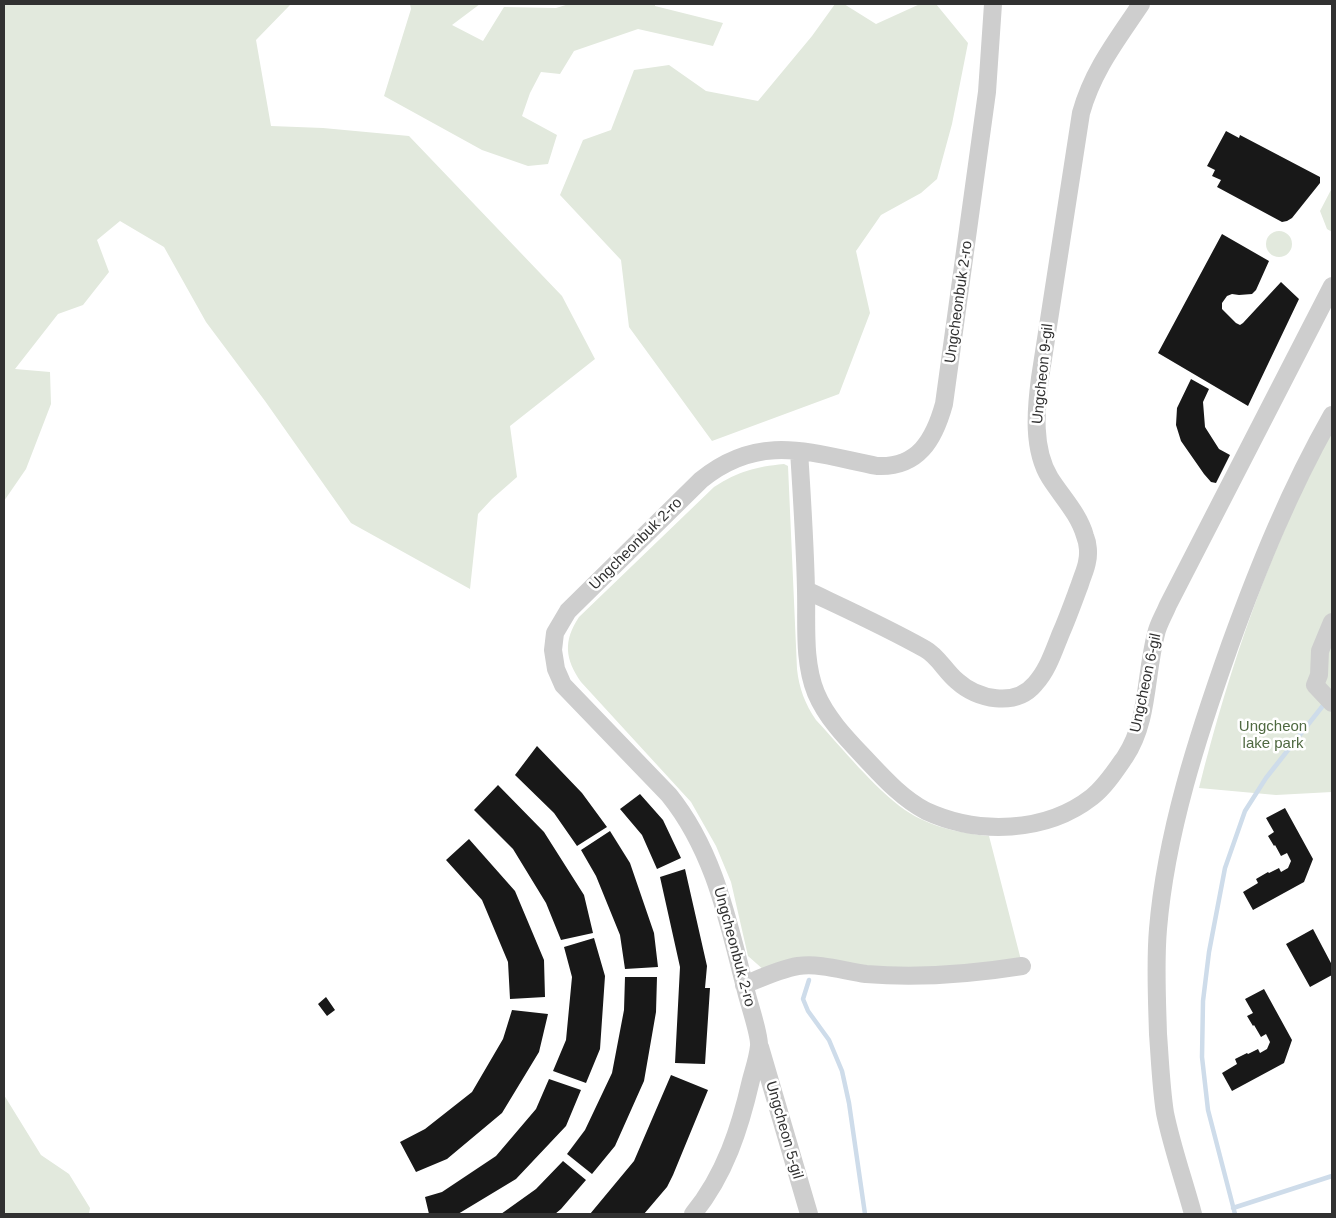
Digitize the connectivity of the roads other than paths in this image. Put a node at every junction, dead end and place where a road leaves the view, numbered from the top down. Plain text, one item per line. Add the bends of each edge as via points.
1 (994, 4) edge
2 (1141, 4) edge
3 (1332, 286) edge
4 (1332, 415) edge
5 (799, 451) junction
6 (806, 590) junction
7 (1332, 622) edge
8 (1332, 702) edge
9 (1022, 966) dead end
10 (744, 985) junction
11 (759, 1045) junction
12 (693, 1214) edge
13 (809, 1214) edge
14 (1193, 1214) edge

1 - 5 street, Ungcheonbuk 2-ro via 973,205 938,426 930,441 917,454 895,466 877,466
2 - 6 street, Ungcheon 9-gil via 1098,69 1081,113 1040,378 1036,406 1042,455 1048,475 1078,519 1088,549 1087,562 1045,670 1028,691 1010,698 983,696 958,682 927,650
3 - 6 street, Ungcheon 6-gil via 1156,632 1135,739 1126,756 1093,796 1068,813 1045,821 992,827 943,817 906,798 855,747 826,713 816,693 807,654
4 - 14 street via 1284,509 1249,594 1197,746 1172,835 1164,879 1157,966 1161,1078 1166,1113
5 - 6 street, Ungcheon 6-gil
5 - 10 street, Ungcheonbuk 2-ro via 776,449 748,454 717,468 701,480 568,611 555,633 553,650 563,685 669,795 696,834 719,888
7 - 8 street via 1320,651 1319,675 1315,684
9 - 10 street via 936,975 866,974 812,965
10 - 11 street, Ungcheonbuk 2-ro
11 - 12 street, Ungcheonbuk 2-ro via 732,1148 717,1180
11 - 13 street, Ungcheon 5-gil

